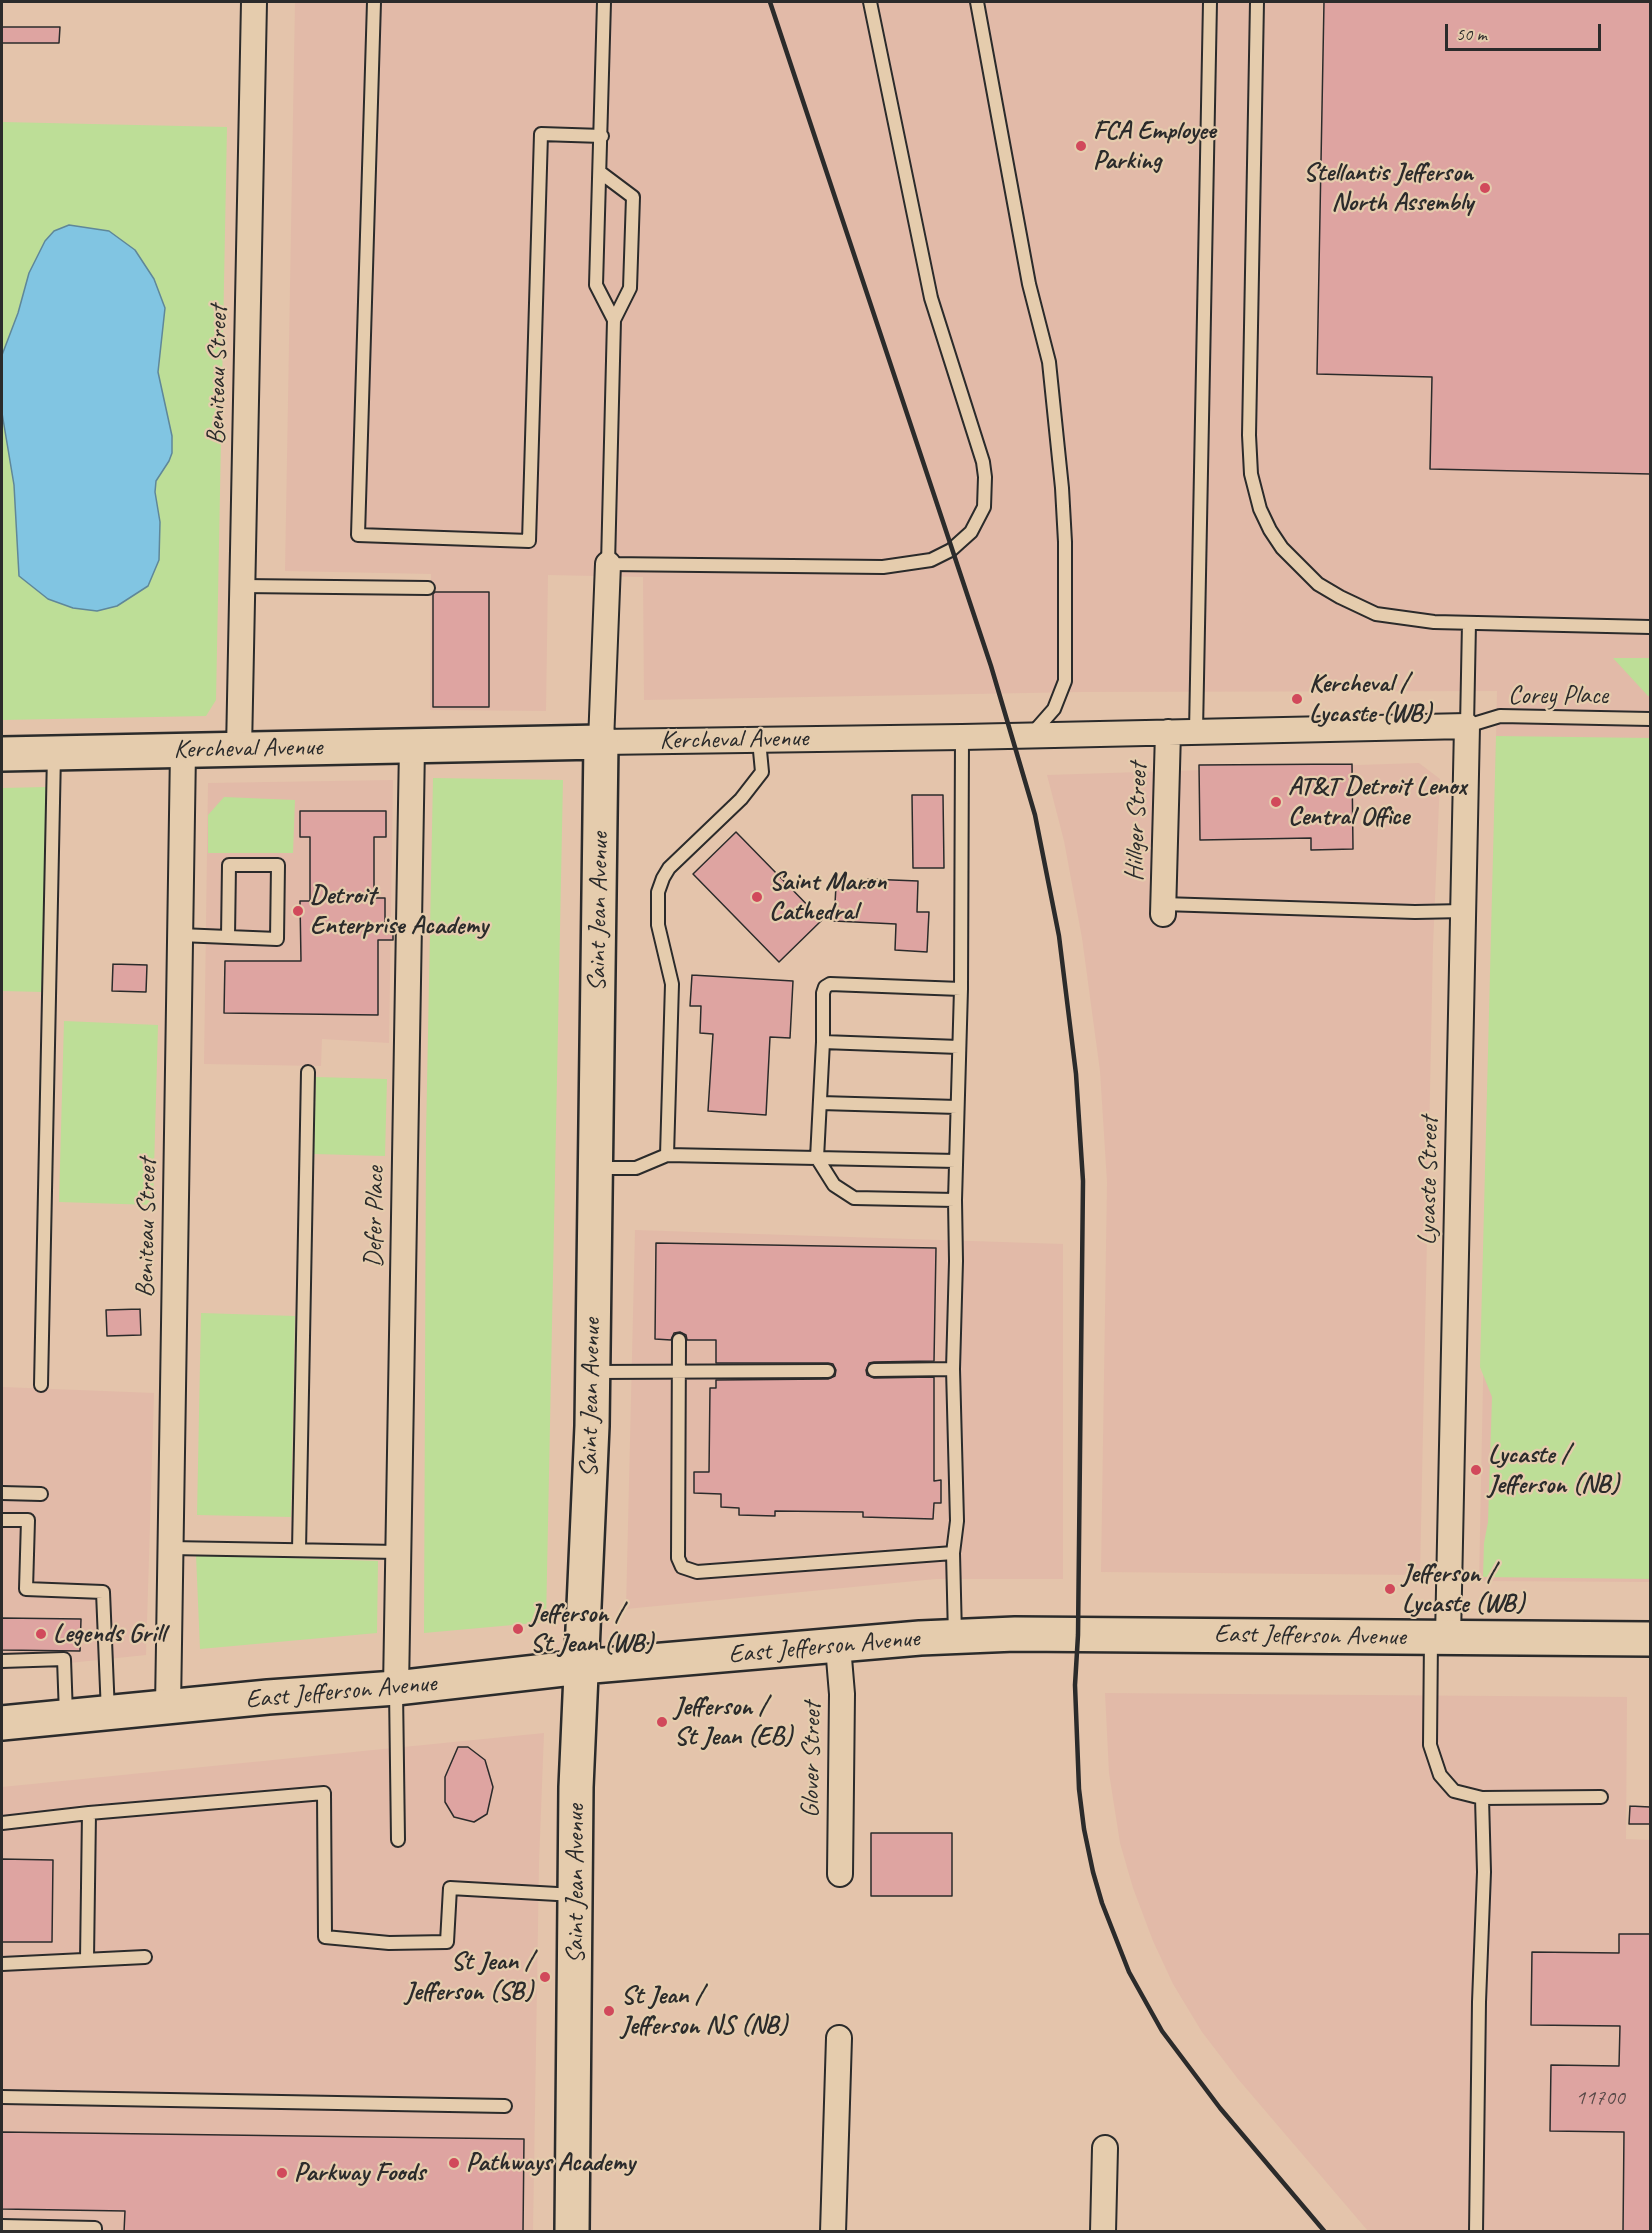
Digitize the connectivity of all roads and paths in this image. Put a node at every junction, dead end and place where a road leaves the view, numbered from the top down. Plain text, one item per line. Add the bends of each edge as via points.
1 (254, 2) edge
2 (374, 2) edge
3 (604, 2) edge
4 (870, 2) edge
5 (977, 2) edge
6 (1210, 2) edge
7 (1257, 2) edge
8 (602, 136) junction
9 (601, 173) junction
10 (614, 320) junction
11 (608, 564) junction
12 (242, 586) junction
13 (428, 588) dead end
14 (1469, 623) junction
15 (1650, 627) edge
16 (1650, 719) edge
17 (1467, 726) junction
18 (1196, 731) junction
19 (1168, 732) junction
20 (1031, 735) junction
21 (962, 737) junction
22 (759, 740) junction
23 (601, 742) junction
24 (412, 746) junction
25 (239, 749) junction
26 (183, 751) junction
27 (54, 753) junction
28 (2, 754) edge
29 (1163, 909) joint
30 (1464, 911) junction
31 (180, 935) junction
32 (228, 937) junction
33 (961, 989) junction
34 (823, 1042) junction
35 (959, 1047) junction
36 (308, 1072) dead end
37 (821, 1103) junction
38 (957, 1107) junction
39 (667, 1155) junction
40 (817, 1158) junction
41 (956, 1161) junction
42 (596, 1168) junction
43 (955, 1200) junction
44 (679, 1340) dead end
45 (874, 1370) dead end
46 (953, 1370) junction
47 (828, 1371) dead end
48 (592, 1372) junction
49 (678, 1373) junction
50 (41, 1385) dead end
51 (2, 1493) edge
52 (41, 1494) dead end
53 (2, 1520) edge
54 (170, 1548) junction
55 (299, 1550) junction
56 (398, 1552) junction
57 (953, 1553) junction
58 (955, 1636) junction
59 (1440, 1637) junction
60 (1650, 1639) edge
61 (838, 1646) junction
62 (2, 1661) edge
63 (581, 1668) junction
64 (396, 1688) junction
65 (168, 1707) junction
66 (108, 1713) junction
67 (66, 1717) junction
68 (2, 1723) edge
69 (1601, 1797) dead end
70 (1482, 1798) junction
71 (88, 1813) junction
72 (2, 1823) edge
73 (398, 1840) dead end
74 (840, 1874) dead end
75 (576, 1894) junction
76 (145, 1957) dead end
77 (87, 1959) junction
78 (2, 1964) edge
79 (839, 2038) dead end
80 (2, 2097) edge
81 (505, 2106) dead end
82 (1105, 2148) dead end
83 (2, 2226) edge
84 (95, 2232) edge
85 (572, 2232) edge
86 (833, 2232) edge
87 (1103, 2232) edge
88 (1476, 2232) edge

1 - 12 street, Beniteau Street
2 - 8 lane via 358,535 529,541 541,134
3 - 8 lane
4 - 11 lane via 931,298 984,462 984,507 978,520 951,550 911,565
5 - 20 lane via 1029,284 1049,362 1065,542 1065,681 1049,716
6 - 18 lane
7 - 14 lane via 1249,435 1251,474 1260,509 1282,548 1318,584 1340,597 1376,614 1406,620
8 - 9 lane
9 - 10 lane via 596,285
9 - 10 lane via 633,197 630,288
10 - 11 lane
11 - 23 street, Saint Jean Avenue
12 - 13 lane
12 - 25 street, Beniteau Street
14 - 15 lane
14 - 17 lane
16 - 17 lane, Corey Place via 1500,716
17 - 18 street, Kercheval Avenue
17 - 30 street, Lycaste Street
18 - 19 street, Kercheval Avenue
19 - 20 street, Kercheval Avenue
19 - 29 street, Hillger Street
20 - 21 street, Kercheval Avenue
21 - 22 street, Kercheval Avenue
21 - 33 lane
22 - 23 street, Kercheval Avenue
22 - 39 lane via 762,771 741,799 669,868 658,892 658,925 672,984
23 - 24 street, Kercheval Avenue
23 - 42 street, Saint Jean Avenue
24 - 25 street, Kercheval Avenue
24 - 56 street, Defer Place
25 - 26 street, Kercheval Avenue
26 - 27 street, Kercheval Avenue
26 - 31 street, Beniteau Street
27 - 28 street, Kercheval Avenue
27 - 50 lane
29 - 30 lane
30 - 59 street, Lycaste Street
31 - 32 lane
31 - 54 street, Beniteau Street
32 - 32 lane via 278,939 278,865 229,865
33 - 34 lane via 830,984 823,993
33 - 35 lane
34 - 35 lane
34 - 37 lane
35 - 38 lane
36 - 55 lane
37 - 38 lane
37 - 40 lane
38 - 41 lane
39 - 40 lane
39 - 42 lane via 636,1168
40 - 41 lane
40 - 43 lane via 834,1185 854,1198
41 - 43 lane
42 - 48 street, Saint Jean Avenue
43 - 46 lane
44 - 49 lane
45 - 46 lane
46 - 57 lane via 957,1521
47 - 49 lane
48 - 49 lane
48 - 63 street, Saint Jean Avenue
49 - 57 lane via 678,1558 682,1567 697,1572
51 - 52 lane
53 - 66 lane via 28,1520 26,1589 103,1592
54 - 55 lane
54 - 65 street, Beniteau Street
55 - 56 lane
56 - 64 street, Defer Place
57 - 58 lane
58 - 59 street, East Jefferson Avenue
58 - 61 street, East Jefferson Avenue
59 - 60 street, East Jefferson Avenue
59 - 70 lane via 1430,1745 1440,1775 1454,1791
61 - 63 street, East Jefferson Avenue
61 - 74 street, Glover Street via 842,1694
62 - 67 lane via 64,1659
63 - 64 street, East Jefferson Avenue
63 - 75 street, Saint Jean Avenue
64 - 65 street, East Jefferson Avenue
64 - 73 lane
65 - 66 street, East Jefferson Avenue
66 - 67 street, East Jefferson Avenue
67 - 68 street, East Jefferson Avenue
69 - 70 lane
70 - 88 lane via 1484,1872
71 - 72 lane
71 - 75 lane via 324,1793 326,1937 389,1943 447,1942 450,1888
71 - 77 lane
75 - 85 street, Saint Jean Avenue
76 - 77 lane
77 - 78 lane
79 - 86 street
80 - 81 lane
82 - 87 street
83 - 84 lane

